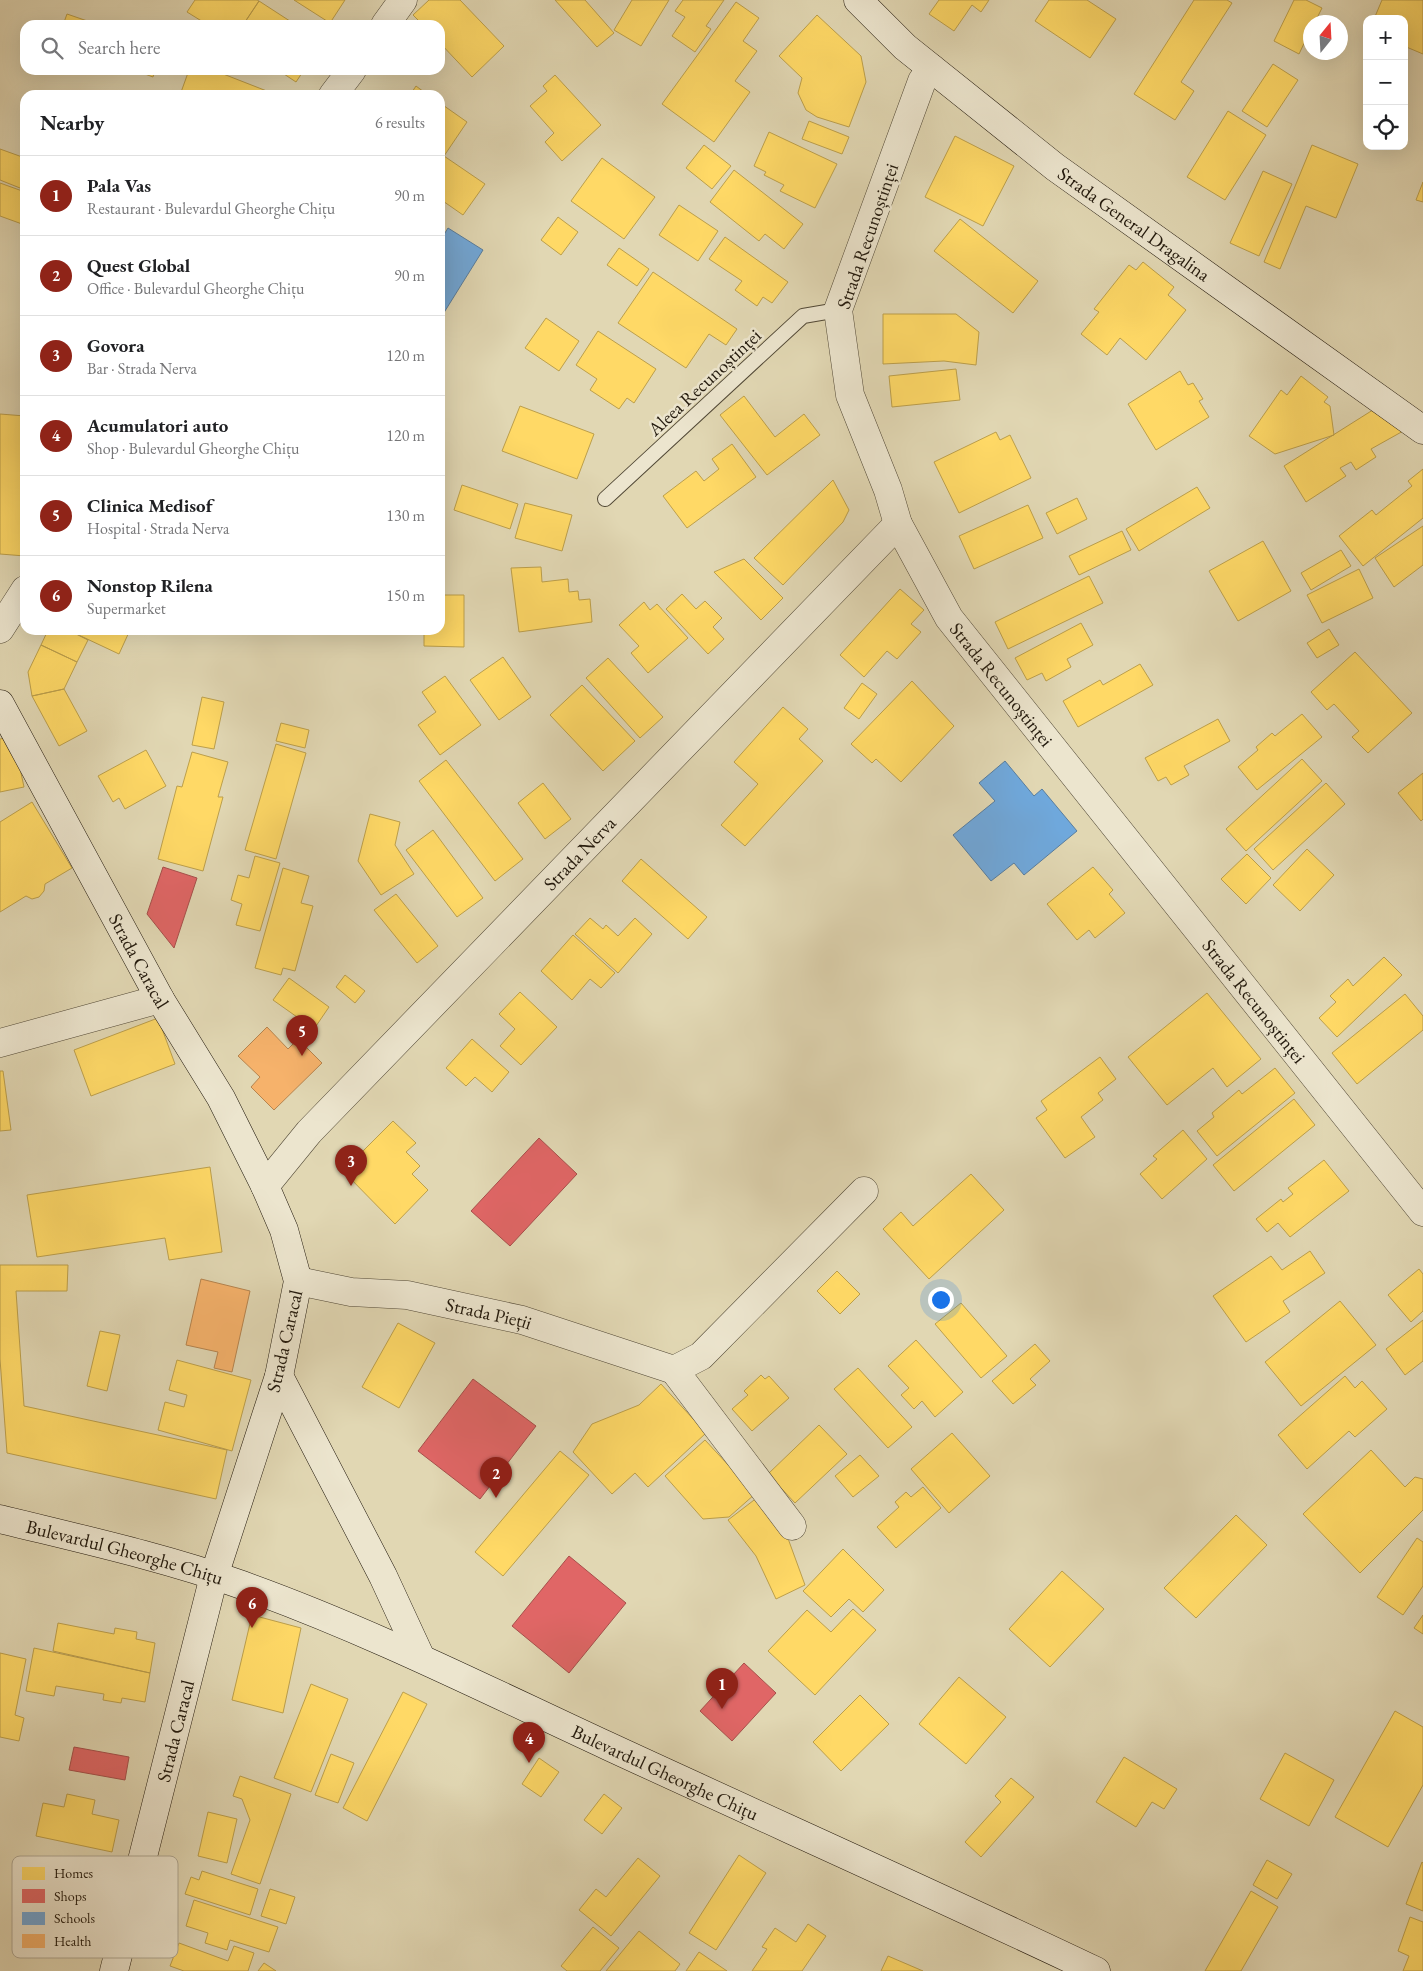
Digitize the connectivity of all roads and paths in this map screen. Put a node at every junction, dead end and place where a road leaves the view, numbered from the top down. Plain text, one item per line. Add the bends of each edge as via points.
1 (403, 0) edge
2 (858, 0) edge
3 (389, 20) edge
4 (931, 68) junction
5 (348, 75) edge
6 (337, 90) edge
7 (838, 310) junction
8 (1423, 430) edge
9 (605, 499) dead end
10 (898, 524) junction
11 (20, 598) edge
12 (0, 629) edge
13 (0, 704) edge
14 (160, 999) junction
15 (0, 1043) edge
16 (265, 1186) junction
17 (864, 1191) dead end
18 (1423, 1212) edge
19 (298, 1282) junction
20 (674, 1370) junction
21 (278, 1376) junction
22 (0, 1519) edge
23 (792, 1526) dead end
24 (214, 1576) junction
25 (420, 1656) junction
26 (143, 1856) edge
27 (117, 1958) edge
28 (114, 1971) edge
29 (1096, 1971) edge

1 - 3 street
2 - 4 street, Strada General Dragalina
4 - 7 street, Strada Recunoștinței via 922,81
4 - 8 street, Strada General Dragalina via 1056,167
5 - 6 street
7 - 9 lane, Aleea Recunoștinței via 803,316
7 - 10 street, Strada Recunoștinței via 850,396 888,490
10 - 16 street, Strada Nerva via 304,1138
10 - 18 street, Strada Recunoștinței via 949,618
11 - 12 street
13 - 14 street, Strada Caracal
14 - 15 street
14 - 16 street, Strada Caracal via 221,1098
16 - 19 street, Strada Caracal via 284,1230
17 - 20 street via 702,1356
19 - 20 street, Strada Pieții via 351,1292 407,1295 522,1320
19 - 21 street, Strada Caracal
20 - 23 street
21 - 24 street, Strada Caracal
21 - 25 street via 384,1576
22 - 24 street, Bulevardul Gheorghe Chițu
24 - 25 street, Bulevardul Gheorghe Chițu
24 - 26 street, Strada Caracal
25 - 29 street, Bulevardul Gheorghe Chițu
27 - 28 street, Strada Caracal

